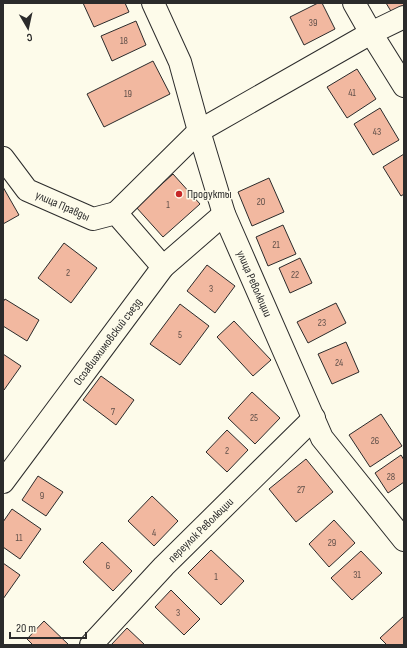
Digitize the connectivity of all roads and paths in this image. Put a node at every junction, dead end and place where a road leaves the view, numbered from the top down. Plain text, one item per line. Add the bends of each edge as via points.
1 (153, 3) edge
2 (354, 3) edge
3 (404, 17) edge
4 (371, 33) junction
5 (404, 86) edge
6 (198, 131) junction
7 (3, 158) edge
8 (116, 213) junction
9 (224, 214) junction
10 (162, 267) junction
11 (314, 418) junction
12 (3, 482) edge
13 (404, 540) edge
14 (91, 645) edge

1 - 6 street, улица Революции via 180,62
2 - 4 street
3 - 4 street
4 - 5 street
4 - 6 street
6 - 8 street
6 - 9 street, улица Революции
7 - 8 street, улица Правды via 26,190 93,219
8 - 10 street
9 - 10 street, Осоавиахимовский съезд
9 - 11 street, улица Революции
10 - 12 street, Осоавиахимовский съезд
11 - 13 street, улица Революции via 322,438
11 - 14 street, переулок Революции via 164,566

